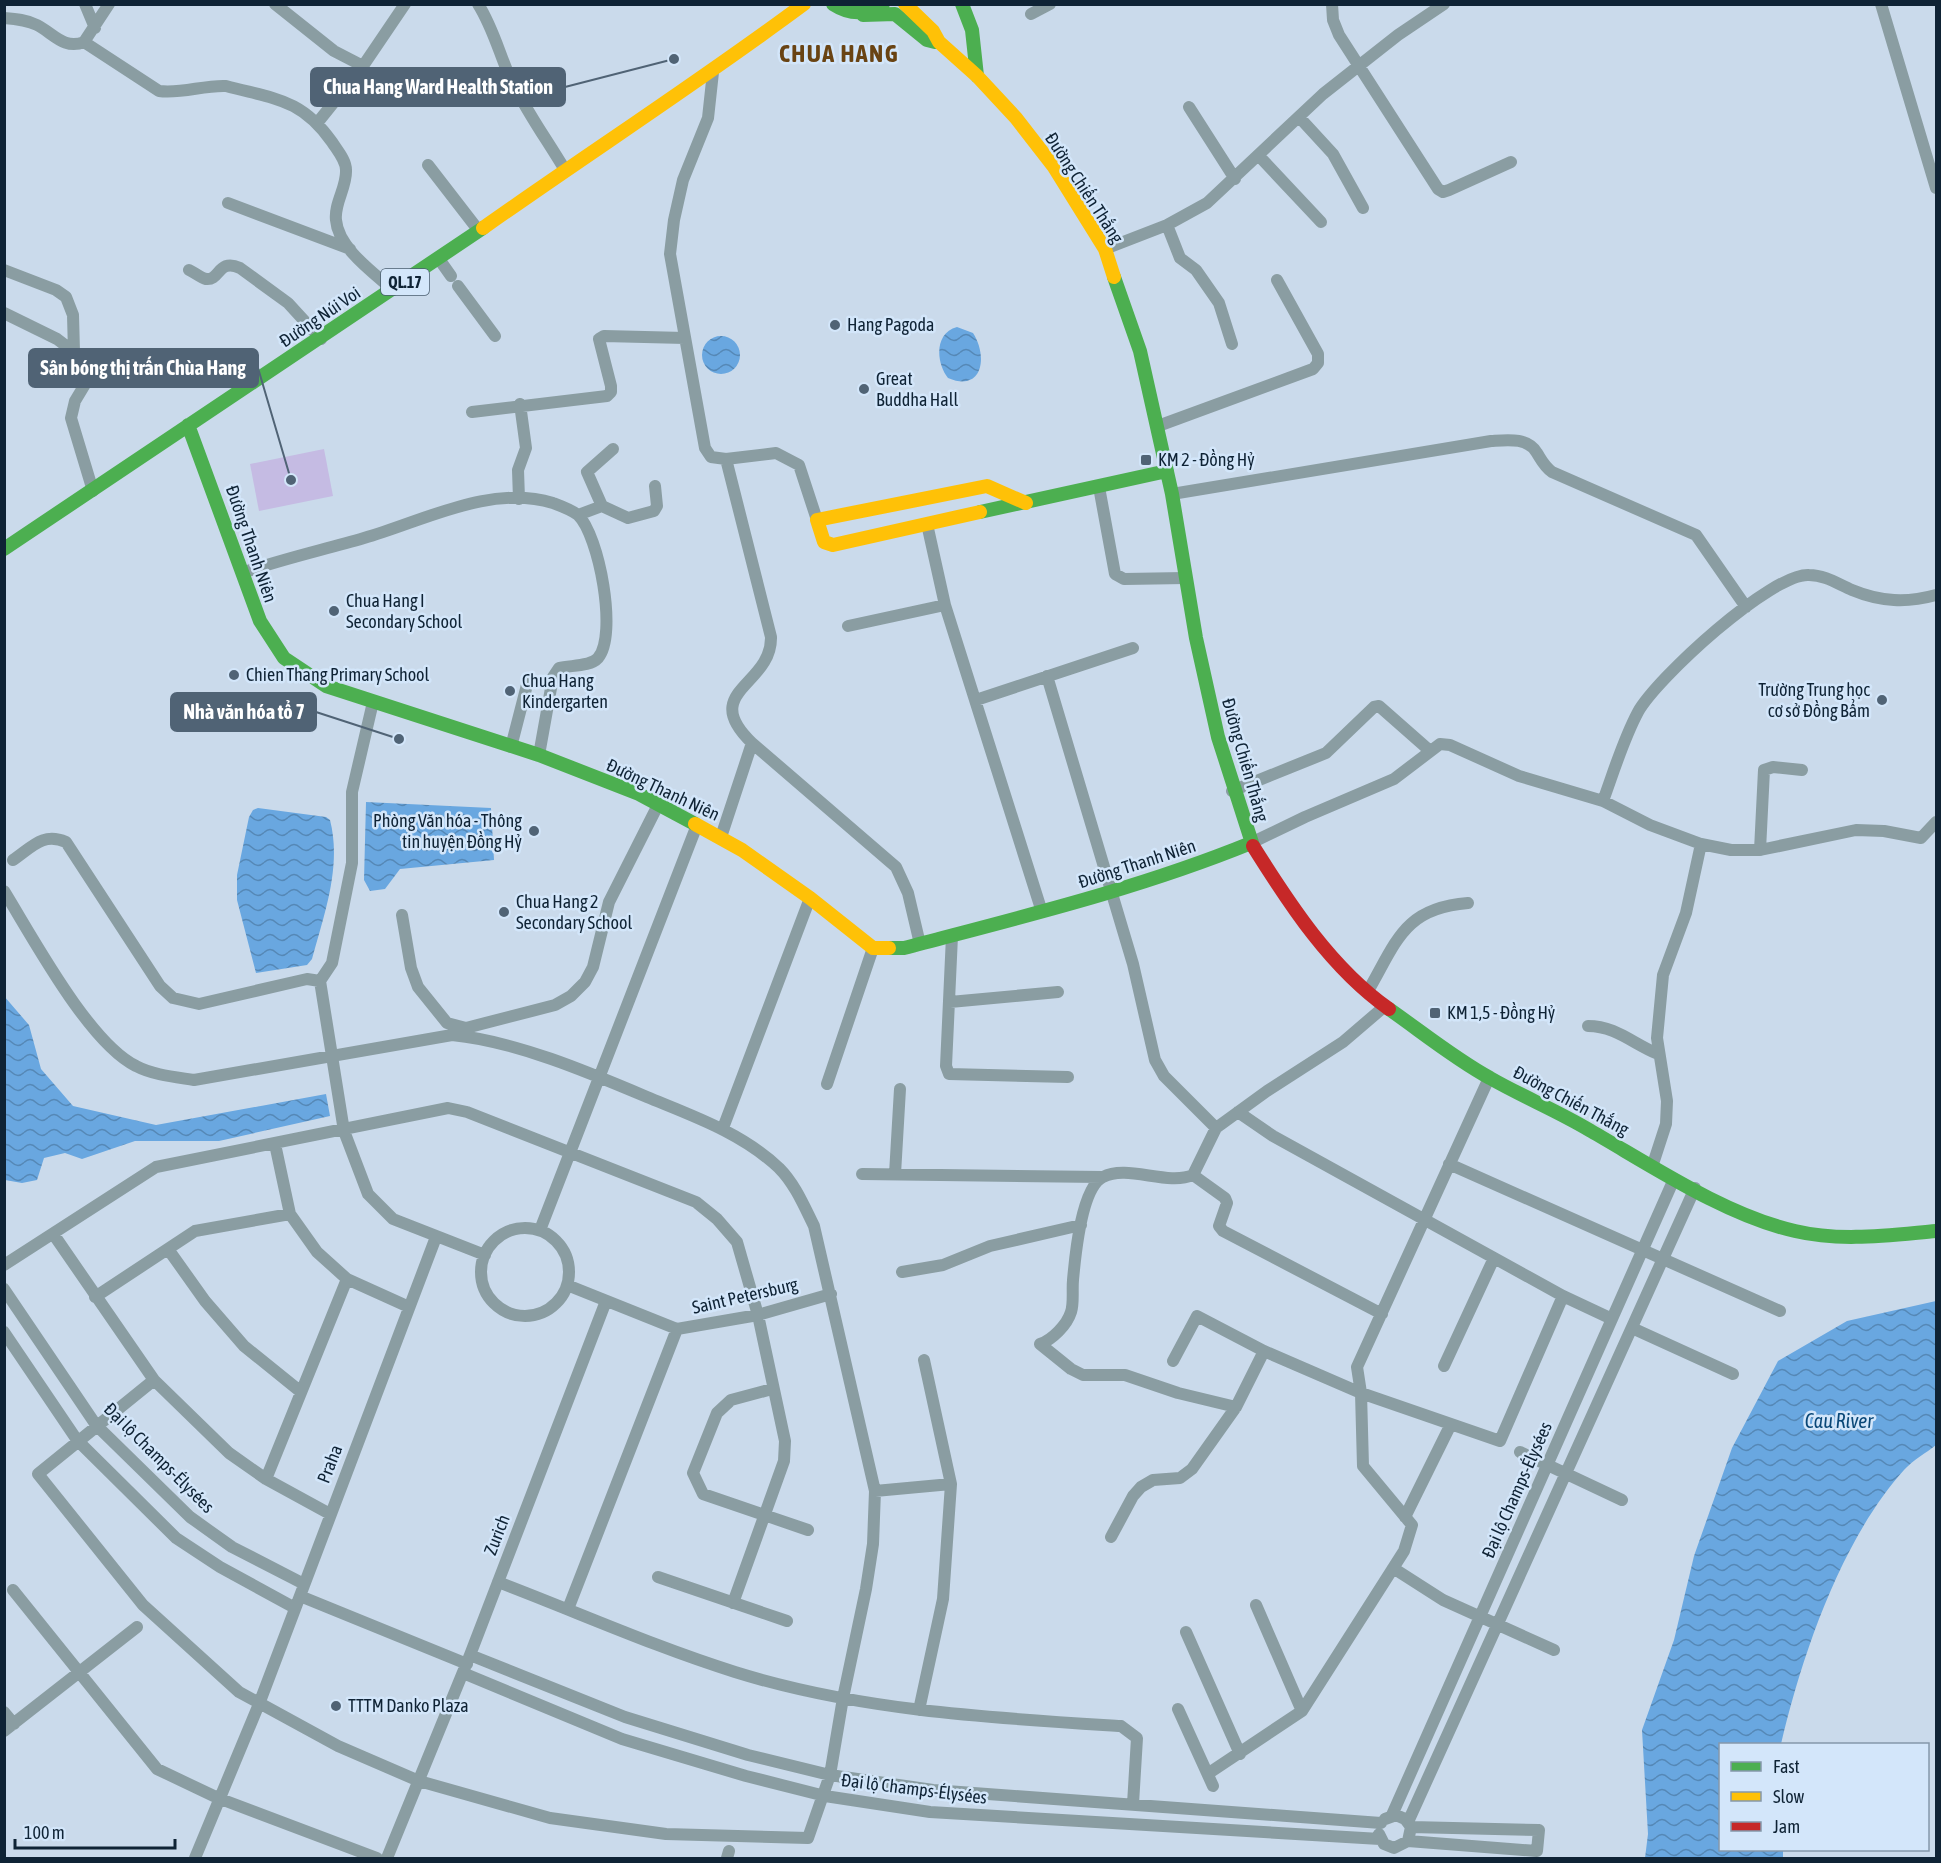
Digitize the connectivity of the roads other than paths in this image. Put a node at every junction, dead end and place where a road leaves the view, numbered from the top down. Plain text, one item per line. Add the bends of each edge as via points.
1 (85, 4) edge
2 (109, 4) edge
3 (275, 4) edge
4 (405, 4) edge
5 (478, 4) edge
6 (883, 4) edge
7 (905, 4) edge
8 (1050, 4) edge
9 (1332, 4) edge
10 (1444, 4) edge
11 (1881, 4) edge
12 (964, 5) edge
13 (803, 6) edge
14 (845, 10) edge
15 (1031, 14) dead end
16 (4, 18) edge
17 (95, 28) junction
18 (84, 42) junction
19 (939, 42) junction
20 (1359, 64) junction
21 (363, 66) junction
22 (713, 72) junction
23 (977, 76) junction
24 (1189, 107) dead end
25 (1299, 117) junction
26 (318, 122) junction
27 (1259, 156) junction
28 (1511, 162) dead end
29 (428, 165) dead end
30 (565, 170) junction
31 (1235, 178) junction
32 (1936, 188) edge
33 (228, 203) dead end
34 (1364, 208) dead end
35 (1321, 222) dead end
36 (1167, 225) junction
37 (479, 231) junction
38 (350, 249) junction
39 (1105, 249) junction
40 (439, 259) junction
41 (4, 270) edge
42 (189, 270) dead end
43 (451, 276) dead end
44 (1276, 280) dead end
45 (458, 286) dead end
46 (393, 290) junction
47 (4, 314) edge
48 (495, 336) dead end
49 (685, 338) junction
50 (321, 339) junction
51 (1232, 344) dead end
52 (74, 352) junction
53 (520, 404) junction
54 (472, 412) dead end
55 (188, 425) junction
56 (1158, 426) junction
57 (613, 449) dead end
58 (726, 459) junction
59 (1167, 471) junction
60 (655, 486) dead end
61 (1099, 488) junction
62 (93, 491) junction
63 (1172, 494) junction
64 (519, 499) junction
65 (1026, 502) junction
66 (602, 506) junction
67 (578, 515) junction
68 (817, 520) junction
69 (927, 524) junction
70 (4, 549) edge
71 (242, 573) junction
72 (1185, 578) junction
73 (1936, 595) edge
74 (945, 605) junction
75 (1746, 607) junction
76 (848, 626) dead end
77 (1133, 648) dead end
78 (1047, 676) junction
79 (528, 681) dead end
80 (976, 700) junction
81 (373, 702) junction
82 (752, 743) junction
83 (511, 747) junction
84 (1429, 750) junction
85 (539, 755) junction
86 (1802, 770) dead end
87 (1233, 790) junction
88 (1603, 801) junction
89 (658, 805) junction
90 (1936, 822) edge
91 (698, 825) junction
92 (721, 837) junction
93 (1251, 843) junction
94 (1701, 844) junction
95 (1760, 850) junction
96 (13, 860) dead end
97 (4, 891) edge
98 (1112, 893) junction
99 (810, 898) junction
100 (1468, 903) dead end
101 (1042, 912) junction
102 (402, 915) dead end
103 (952, 936) junction
104 (920, 944) junction
105 (873, 948) junction
106 (320, 981) junction
107 (1058, 992) dead end
108 (1368, 992) junction
109 (950, 1002) junction
110 (1385, 1006) junction
111 (1588, 1026) dead end
112 (1658, 1054) junction
113 (331, 1055) junction
114 (600, 1077) junction
115 (1068, 1077) dead end
116 (1489, 1078) junction
117 (826, 1084) dead end
118 (900, 1089) dead end
119 (1238, 1112) junction
120 (723, 1128) junction
121 (1216, 1128) junction
122 (344, 1131) junction
123 (275, 1144) junction
124 (570, 1154) junction
125 (1449, 1164) junction
126 (1653, 1164) junction
127 (862, 1174) dead end
128 (895, 1174) junction
129 (1193, 1175) junction
130 (1102, 1177) junction
131 (1674, 1179) junction
132 (1695, 1188) junction
133 (290, 1214) junction
134 (1425, 1219) junction
135 (1081, 1225) junction
136 (540, 1230) junction
137 (1936, 1231) edge
138 (54, 1235) junction
139 (436, 1237) junction
140 (168, 1249) junction
141 (1643, 1251) junction
142 (485, 1255) junction
143 (1494, 1257) junction
144 (1663, 1259) junction
145 (4, 1265) edge
146 (902, 1272) dead end
147 (346, 1279) junction
148 (567, 1285) junction
149 (4, 1289) edge
150 (831, 1293) junction
151 (1563, 1296) junction
152 (95, 1297) junction
153 (606, 1301) junction
154 (409, 1307) junction
155 (1780, 1311) dead end
156 (1382, 1314) junction
157 (758, 1315) junction
158 (1612, 1319) junction
159 (1632, 1328) junction
160 (677, 1329) junction
161 (4, 1332) edge
162 (1264, 1351) junction
163 (924, 1360) dead end
164 (1173, 1361) dead end
165 (1444, 1366) dead end
166 (1732, 1374) dead end
167 (154, 1380) junction
168 (772, 1389) junction
169 (301, 1392) junction
170 (1361, 1393) junction
171 (1236, 1407) junction
172 (1451, 1424) junction
173 (96, 1425) junction
174 (77, 1440) junction
175 (1520, 1452) dead end
176 (1548, 1466) junction
177 (1566, 1474) junction
178 (266, 1479) junction
179 (951, 1484) junction
180 (875, 1491) junction
181 (1622, 1500) dead end
182 (330, 1514) junction
183 (764, 1516) junction
184 (1405, 1517) junction
185 (808, 1530) dead end
186 (1111, 1537) dead end
187 (1393, 1568) junction
188 (658, 1577) dead end
189 (498, 1582) junction
190 (14, 1590) dead end
191 (302, 1590) junction
192 (733, 1603) junction
193 (1256, 1605) dead end
194 (295, 1608) junction
195 (568, 1609) junction
196 (1481, 1618) junction
197 (787, 1621) dead end
198 (1497, 1626) junction
199 (137, 1627) dead end
200 (1186, 1632) dead end
201 (1554, 1650) dead end
202 (467, 1664) junction
203 (80, 1673) junction
204 (843, 1698) junction
205 (259, 1704) junction
206 (1178, 1709) dead end
207 (919, 1710) junction
208 (1302, 1711) junction
209 (4, 1712) edge
210 (9, 1728) edge
211 (1240, 1754) junction
212 (1209, 1773) junction
213 (830, 1775) junction
214 (419, 1781) junction
215 (1214, 1786) dead end
216 (825, 1796) junction
217 (218, 1798) junction
218 (1133, 1804) junction
219 (1386, 1819) junction
220 (1409, 1825) junction
221 (1380, 1839) junction
222 (1408, 1841) junction
223 (1492, 1853) edge
224 (195, 1858) edge
225 (376, 1858) edge
226 (387, 1858) edge

1 - 17 street
2 - 17 street
3 - 21 street via 334,51
4 - 21 street
5 - 30 street via 491,25 522,100
6 - 14 main road via 871,12
7 - 19 main road, Đường Chiến Thắng
8 - 15 street
9 - 20 street via 1340,35
10 - 20 street
11 - 32 street
12 - 23 main road via 972,30
13 - 14 main road, Đường Núi Voi / QL.17
13 - 22 main road, Đường Núi Voi / QL.17
14 - 19 main road, Đường Chiến Thắng via 870,16 895,14 927,40
16 - 18 street via 36,25 70,44
17 - 18 street
18 - 26 street via 159,91 226,86 303,109
19 - 23 main road, Đường Chiến Thắng
20 - 25 street
20 - 28 street via 1438,189 1443,192
21 - 26 street
22 - 30 main road, Đường Núi Voi / QL.17
22 - 49 street via 708,118 683,180 672,231 670,254
23 - 39 main road, Đường Chiến Thắng via 1054,167
24 - 31 street
25 - 27 street
25 - 34 street via 1333,154
26 - 38 street via 346,168 336,220
27 - 31 street
27 - 35 street
29 - 37 street
30 - 37 main road, Đường Núi Voi / QL.17
31 - 36 street via 1207,203
33 - 38 street
36 - 39 street
36 - 51 street via 1180,258 1196,270 1219,303
37 - 40 main road, Đường Núi Voi / QL.17
38 - 46 street
39 - 56 main road, Đường Chiến Thắng via 1140,351
40 - 43 street
40 - 46 main road, Đường Núi Voi / QL.17
41 - 52 street via 66,297 73,315
42 - 50 street via 206,279 225,266 240,268 288,303
44 - 56 street via 1318,354 1318,363 1313,369
45 - 48 street
46 - 50 main road, Đường Núi Voi / QL.17
47 - 52 street via 57,339
49 - 53 street via 604,336 598,346 611,386 608,396
49 - 58 street via 705,448 711,457
50 - 55 main road, Đường Núi Voi / QL.17
52 - 62 street via 87,381 71,418
53 - 54 street
53 - 64 street via 526,448 518,470
55 - 62 main road, Đường Núi Voi / QL.17
55 - 71 main road, Đường Thanh Niên
56 - 59 main road, Đường Chiến Thắng
57 - 66 street via 587,472
58 - 68 street via 776,453 799,465
58 - 82 street via 771,637 765,664 738,692 730,708 739,731
59 - 61 main road
59 - 63 main road, Đường Chiến Thắng
60 - 66 street via 654,511 628,518
61 - 65 main road
61 - 72 street via 1114,574 1124,579
62 - 70 main road, Đường Núi Voi / QL.17
63 - 72 main road, Đường Chiến Thắng
63 - 75 street via 1491,441 1524,442 1552,472 1696,535
64 - 67 street via 551,502
64 - 71 street via 466,504
65 - 68 main road via 987,486
65 - 69 main road
66 - 67 street
67 - 85 street via 595,544 606,598 603,647 590,664 559,668 553,677
68 - 69 main road via 824,542 834,545
69 - 74 street
71 - 81 main road, Đường Thanh Niên via 260,621 284,658 326,686
72 - 87 main road, Đường Chiến Thắng via 1215,726
73 - 75 street via 1897,602 1809,575 1780,583
74 - 76 street
74 - 80 street
75 - 88 street via 1651,692 1625,740
77 - 78 street
78 - 80 street
78 - 98 street
79 - 83 street
80 - 101 street
81 - 83 main road, Đường Thanh Niên
81 - 106 street via 352,792 352,863 332,963
82 - 92 street
82 - 104 street via 897,867 908,893
83 - 85 main road, Đường Thanh Niên
84 - 87 street via 1379,706 1374,707 1326,753
84 - 88 street via 1440,744 1450,745 1520,776
84 - 93 street via 1394,779
85 - 89 main road, Đường Thanh Niên
86 - 95 street via 1764,770
87 - 93 main road, Đường Chiến Thắng
88 - 94 street via 1650,825
89 - 91 main road, Đường Thanh Niên
89 - 102 street via 609,902 593,967 572,996 555,1005 466,1028 447,1023 418,987
90 - 95 street via 1921,838 1856,830
91 - 92 main road, Đường Thanh Niên
91 - 114 street
92 - 99 main road, Đường Thanh Niên
93 - 98 main road, Đường Thanh Niên
93 - 108 main road, Đường Chiến Thắng via 1311,932 1339,966
94 - 95 street
94 - 112 street via 1686,913 1663,975 1657,1020
96 - 106 street via 44,839 53,836 66,842 160,986 173,998 199,1004 307,979
97 - 113 street via 82,1015 104,1042 135,1066 194,1080
98 - 101 main road, Đường Thanh Niên
98 - 121 street via 1155,1060 1164,1076
99 - 105 main road, Đường Thanh Niên
99 - 120 street
100 - 108 street via 1441,905 1413,921 1399,937
101 - 103 main road, Đường Thanh Niên
103 - 104 main road, Đường Thanh Niên
103 - 109 street
104 - 105 main road, Đường Thanh Niên via 889,950
105 - 117 street
106 - 113 street
107 - 109 street
108 - 110 main road, Đường Chiến Thắng
109 - 115 street via 946,1066 949,1074
110 - 116 main road, Đường Chiến Thắng
110 - 119 street via 1343,1042
111 - 112 street via 1611,1028
112 - 126 street via 1667,1101 1666,1124
113 - 114 street via 452,1035 482,1038
113 - 122 street
114 - 120 street
114 - 124 street
116 - 125 street
116 - 126 main road, Đường Chiến Thắng
118 - 128 street
119 - 121 street
119 - 134 street via 1273,1136
120 - 150 street via 779,1168 796,1190 814,1226
121 - 129 street
122 - 123 street
122 - 124 street via 448,1108
122 - 139 street via 368,1194 393,1219
123 - 133 street
123 - 138 street via 156,1167
124 - 136 street
124 - 157 street via 696,1203 717,1219 737,1242
125 - 134 street
125 - 141 street
126 - 131 main road, Đường Chiến Thắng
127 - 128 street
128 - 130 street
129 - 130 street via 1179,1178 1116,1173
129 - 156 street via 1225,1198 1227,1203 1219,1226 1223,1231
130 - 135 street via 1092,1191
131 - 132 main road, Đường Chiến Thắng
131 - 141 street, Đại lộ Champs-Élysées
132 - 137 main road, Đường Chiến Thắng via 1764,1223 1797,1232 1883,1236
132 - 144 street, Đại lộ Champs-Élysées
133 - 140 street via 195,1231
133 - 147 street via 317,1252
134 - 143 street
134 - 156 street
135 - 146 street
135 - 171 street via 1071,1312 1054,1335 1040,1344 1083,1375 1125,1375 1178,1394
136 - 142 street via 514,1230 502,1235
136 - 148 street via 561,1246 567,1258
138 - 145 street
138 - 152 street
139 - 142 street
139 - 154 street, Praha
140 - 152 street
140 - 169 street via 244,1346
141 - 144 street
141 - 158 street, Đại lộ Champs-Élysées
142 - 148 street via 485,1288 496,1305 507,1312 536,1315 550,1309
143 - 151 street
143 - 165 street
144 - 155 street
144 - 159 street, Đại lộ Champs-Élysées
147 - 154 street
147 - 169 street
148 - 153 street, Saint Petersburg
149 - 173 street, Đại lộ Champs-Élysées
150 - 157 street, Saint Petersburg
150 - 180 street
151 - 158 street
151 - 172 street via 1500,1442
152 - 167 street
153 - 160 street, Saint Petersburg
153 - 189 street, Zurich
154 - 182 street, Praha
156 - 170 street via 1357,1367
157 - 160 street, Saint Petersburg
157 - 168 street
158 - 176 street, Đại lộ Champs-Élysées
159 - 166 street
159 - 177 street, Đại lộ Champs-Élysées
160 - 195 street
161 - 174 street
162 - 164 street via 1197,1317
162 - 170 street
162 - 171 street
163 - 179 street
167 - 173 street
167 - 178 street via 229,1454
168 - 183 street via 785,1441 784,1461
168 - 183 street via 731,1400 717,1413 693,1473 703,1494
169 - 178 street
170 - 172 street
170 - 184 street via 1363,1466
171 - 186 street via 1186,1476 1153,1480 1141,1487
172 - 184 street
173 - 174 street
173 - 191 street, Đại lộ Champs-Élysées via 190,1517
174 - 194 street via 176,1538
174 - 205 street via 38,1474 143,1605 239,1692
175 - 176 street
176 - 177 street
176 - 196 street, Đại lộ Champs-Élysées
177 - 181 street
177 - 198 street, Đại lộ Champs-Élysées
178 - 182 street
179 - 180 street
179 - 207 street via 943,1599
180 - 204 street via 868,1578
182 - 191 street, Praha
183 - 185 street
183 - 192 street
184 - 187 street via 1412,1525 1404,1551
187 - 196 street via 1443,1600
187 - 208 street
188 - 192 street
189 - 195 street
189 - 202 street, Zurich
190 - 203 street
191 - 194 street, Praha
191 - 202 street, Đại lộ Champs-Élysées
192 - 197 street
193 - 208 street
194 - 205 street, Praha
195 - 204 street via 737,1673
196 - 198 street
196 - 219 street, Đại lộ Champs-Élysées
198 - 201 street
198 - 220 street, Đại lộ Champs-Élysées
199 - 203 street
200 - 211 street
202 - 213 street, Đại lộ Champs-Élysées via 748,1755
202 - 214 street, Zurich
202 - 216 street, Đại lộ Champs-Élysées via 622,1739
203 - 210 street
203 - 217 street via 157,1769
204 - 207 street
204 - 213 street
205 - 214 street via 338,1746
205 - 217 street, Praha
206 - 212 street
207 - 218 street via 1121,1726 1137,1738
208 - 211 street
209 - 210 street
211 - 212 street
212 - 215 street
213 - 216 street
213 - 218 street, Đại lộ Champs-Élysées via 933,1790
214 - 216 street via 550,1818 666,1834 808,1838
214 - 226 street, Zurich
216 - 221 street, Đại lộ Champs-Élysées via 930,1812
217 - 224 street, Praha
217 - 225 street
218 - 219 street, Đại lộ Champs-Élysées
219 - 220 street, Đại lộ Champs-Élysées via 1401,1816
219 - 221 street, Đại lộ Champs-Élysées via 1378,1831
220 - 222 street, Đại lộ Champs-Élysées
220 - 223 street, Đại lộ Champs-Élysées via 1539,1830 1537,1851
221 - 222 street, Đại lộ Champs-Élysées via 1394,1848
222 - 223 street, Đại lộ Champs-Élysées

